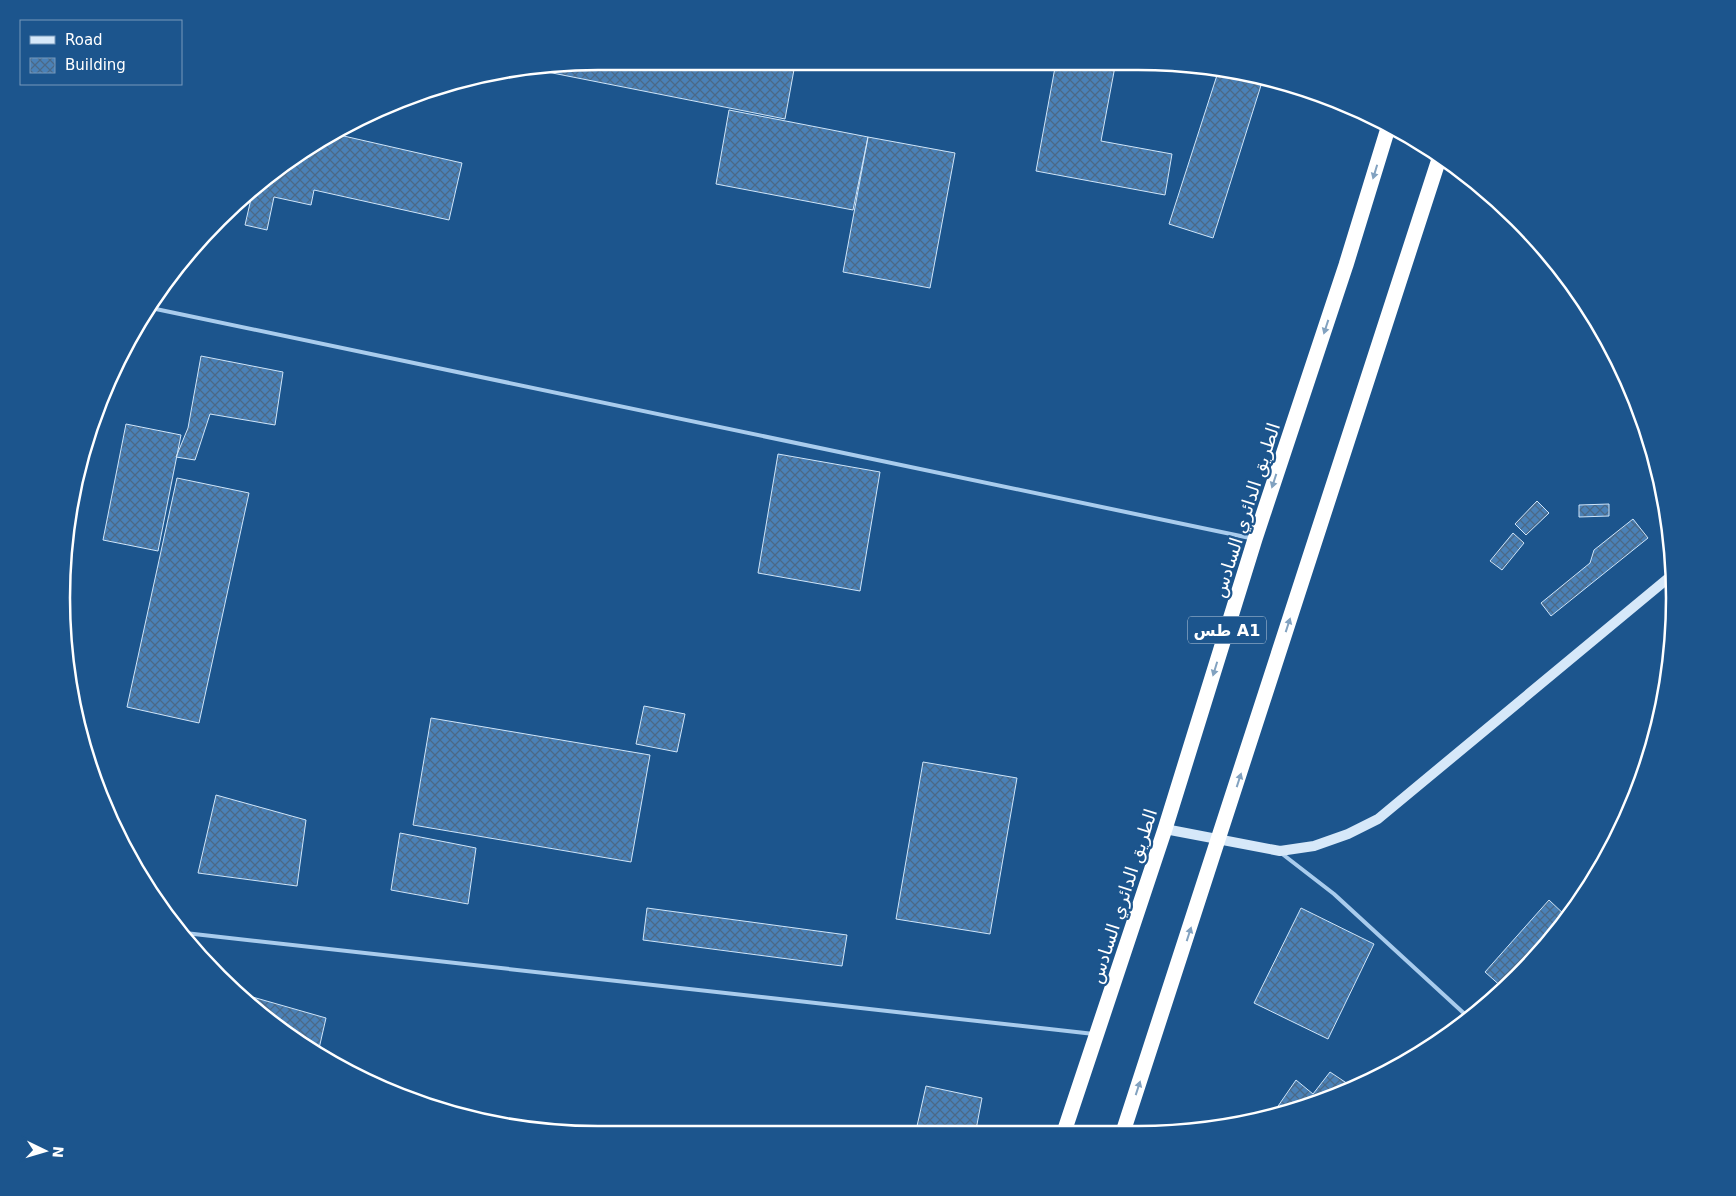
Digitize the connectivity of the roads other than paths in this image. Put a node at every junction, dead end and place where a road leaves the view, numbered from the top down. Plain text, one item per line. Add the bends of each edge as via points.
1 (1387, 132) edge
2 (1438, 164) edge
3 (156, 309) edge
4 (1255, 539) junction
5 (1665, 580) edge
6 (1165, 829) junction
7 (1220, 839) junction
8 (1280, 851) junction
9 (192, 935) edge
10 (1463, 1014) edge
11 (1096, 1035) junction
12 (1066, 1126) edge
13 (1125, 1126) edge

1 -> 4 highway, الطريق الدائري السادس / طس A1
7 -> 2 highway, طس A1
3 - 4 lane
4 -> 6 highway, الطريق الدائري السادس / طس A1
5 - 8 main road via 1378,819 1314,846
6 - 7 main road
6 - 11 highway, الطريق الدائري السادس / طس A1
7 - 8 main road
13 -> 7 highway, طس A1
8 - 10 lane via 1334,894
9 - 11 lane
11 - 12 highway, الطريق الدائري السادس / طس A1

